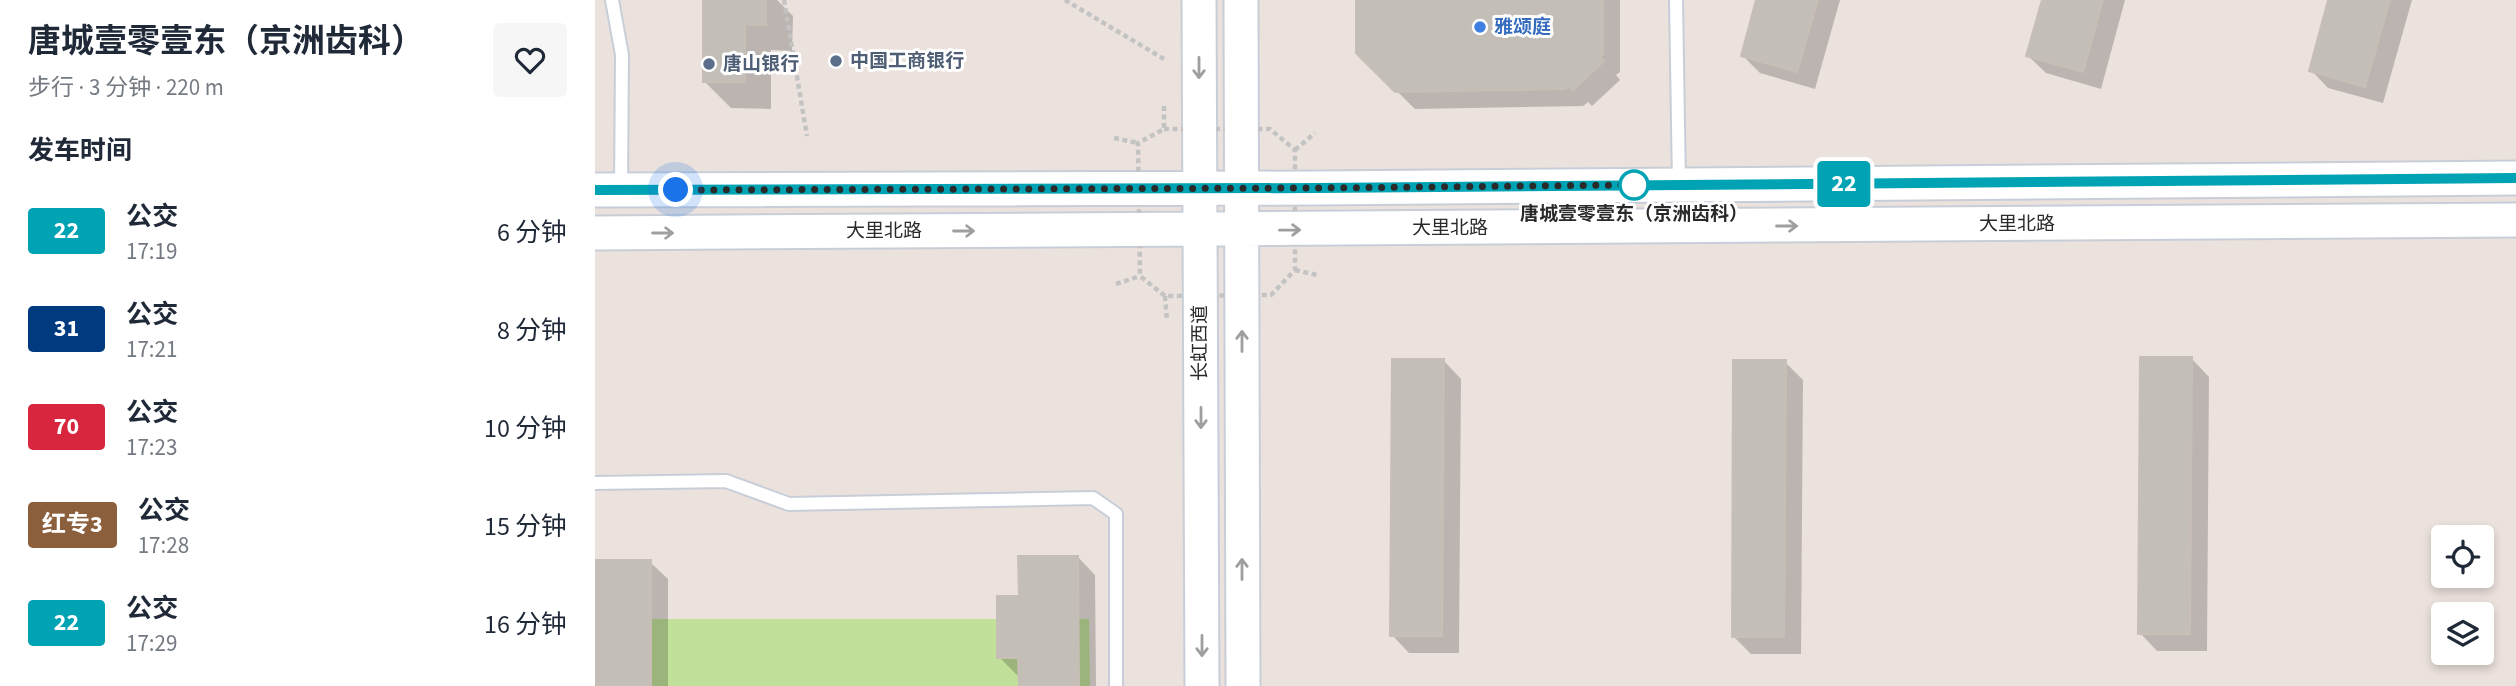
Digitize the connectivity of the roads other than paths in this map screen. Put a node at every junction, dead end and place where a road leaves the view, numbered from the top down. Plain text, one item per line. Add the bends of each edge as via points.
1 (612, 0) edge
2 (1199, 0) edge
3 (1241, 0) edge
4 (1676, 0) edge
5 (2516, 178) edge
6 (1679, 185) junction
7 (1199, 188) junction
8 (1242, 189) junction
9 (608, 190) edge
10 (2516, 220) edge
11 (1199, 229) junction
12 (1242, 230) junction
13 (595, 233) edge
14 (595, 483) edge
15 (1116, 686) edge
16 (1202, 686) edge
17 (1243, 686) edge

1 - 9 lane via 622,55
2 -> 7 main road, 长虹西道
3 - 8 main road
4 - 6 lane
5 - 6 main road
6 - 8 main road
7 - 8 main road
7 - 9 main road
7 - 11 main road, 长虹西道
8 - 12 main road
12 -> 10 main road, 大里北路
11 - 12 main road, 大里北路
13 -> 11 main road, 大里北路
11 -> 16 main road, 长虹西道
17 -> 12 main road
14 - 15 lane via 726,481 789,504 1093,498 1116,513

